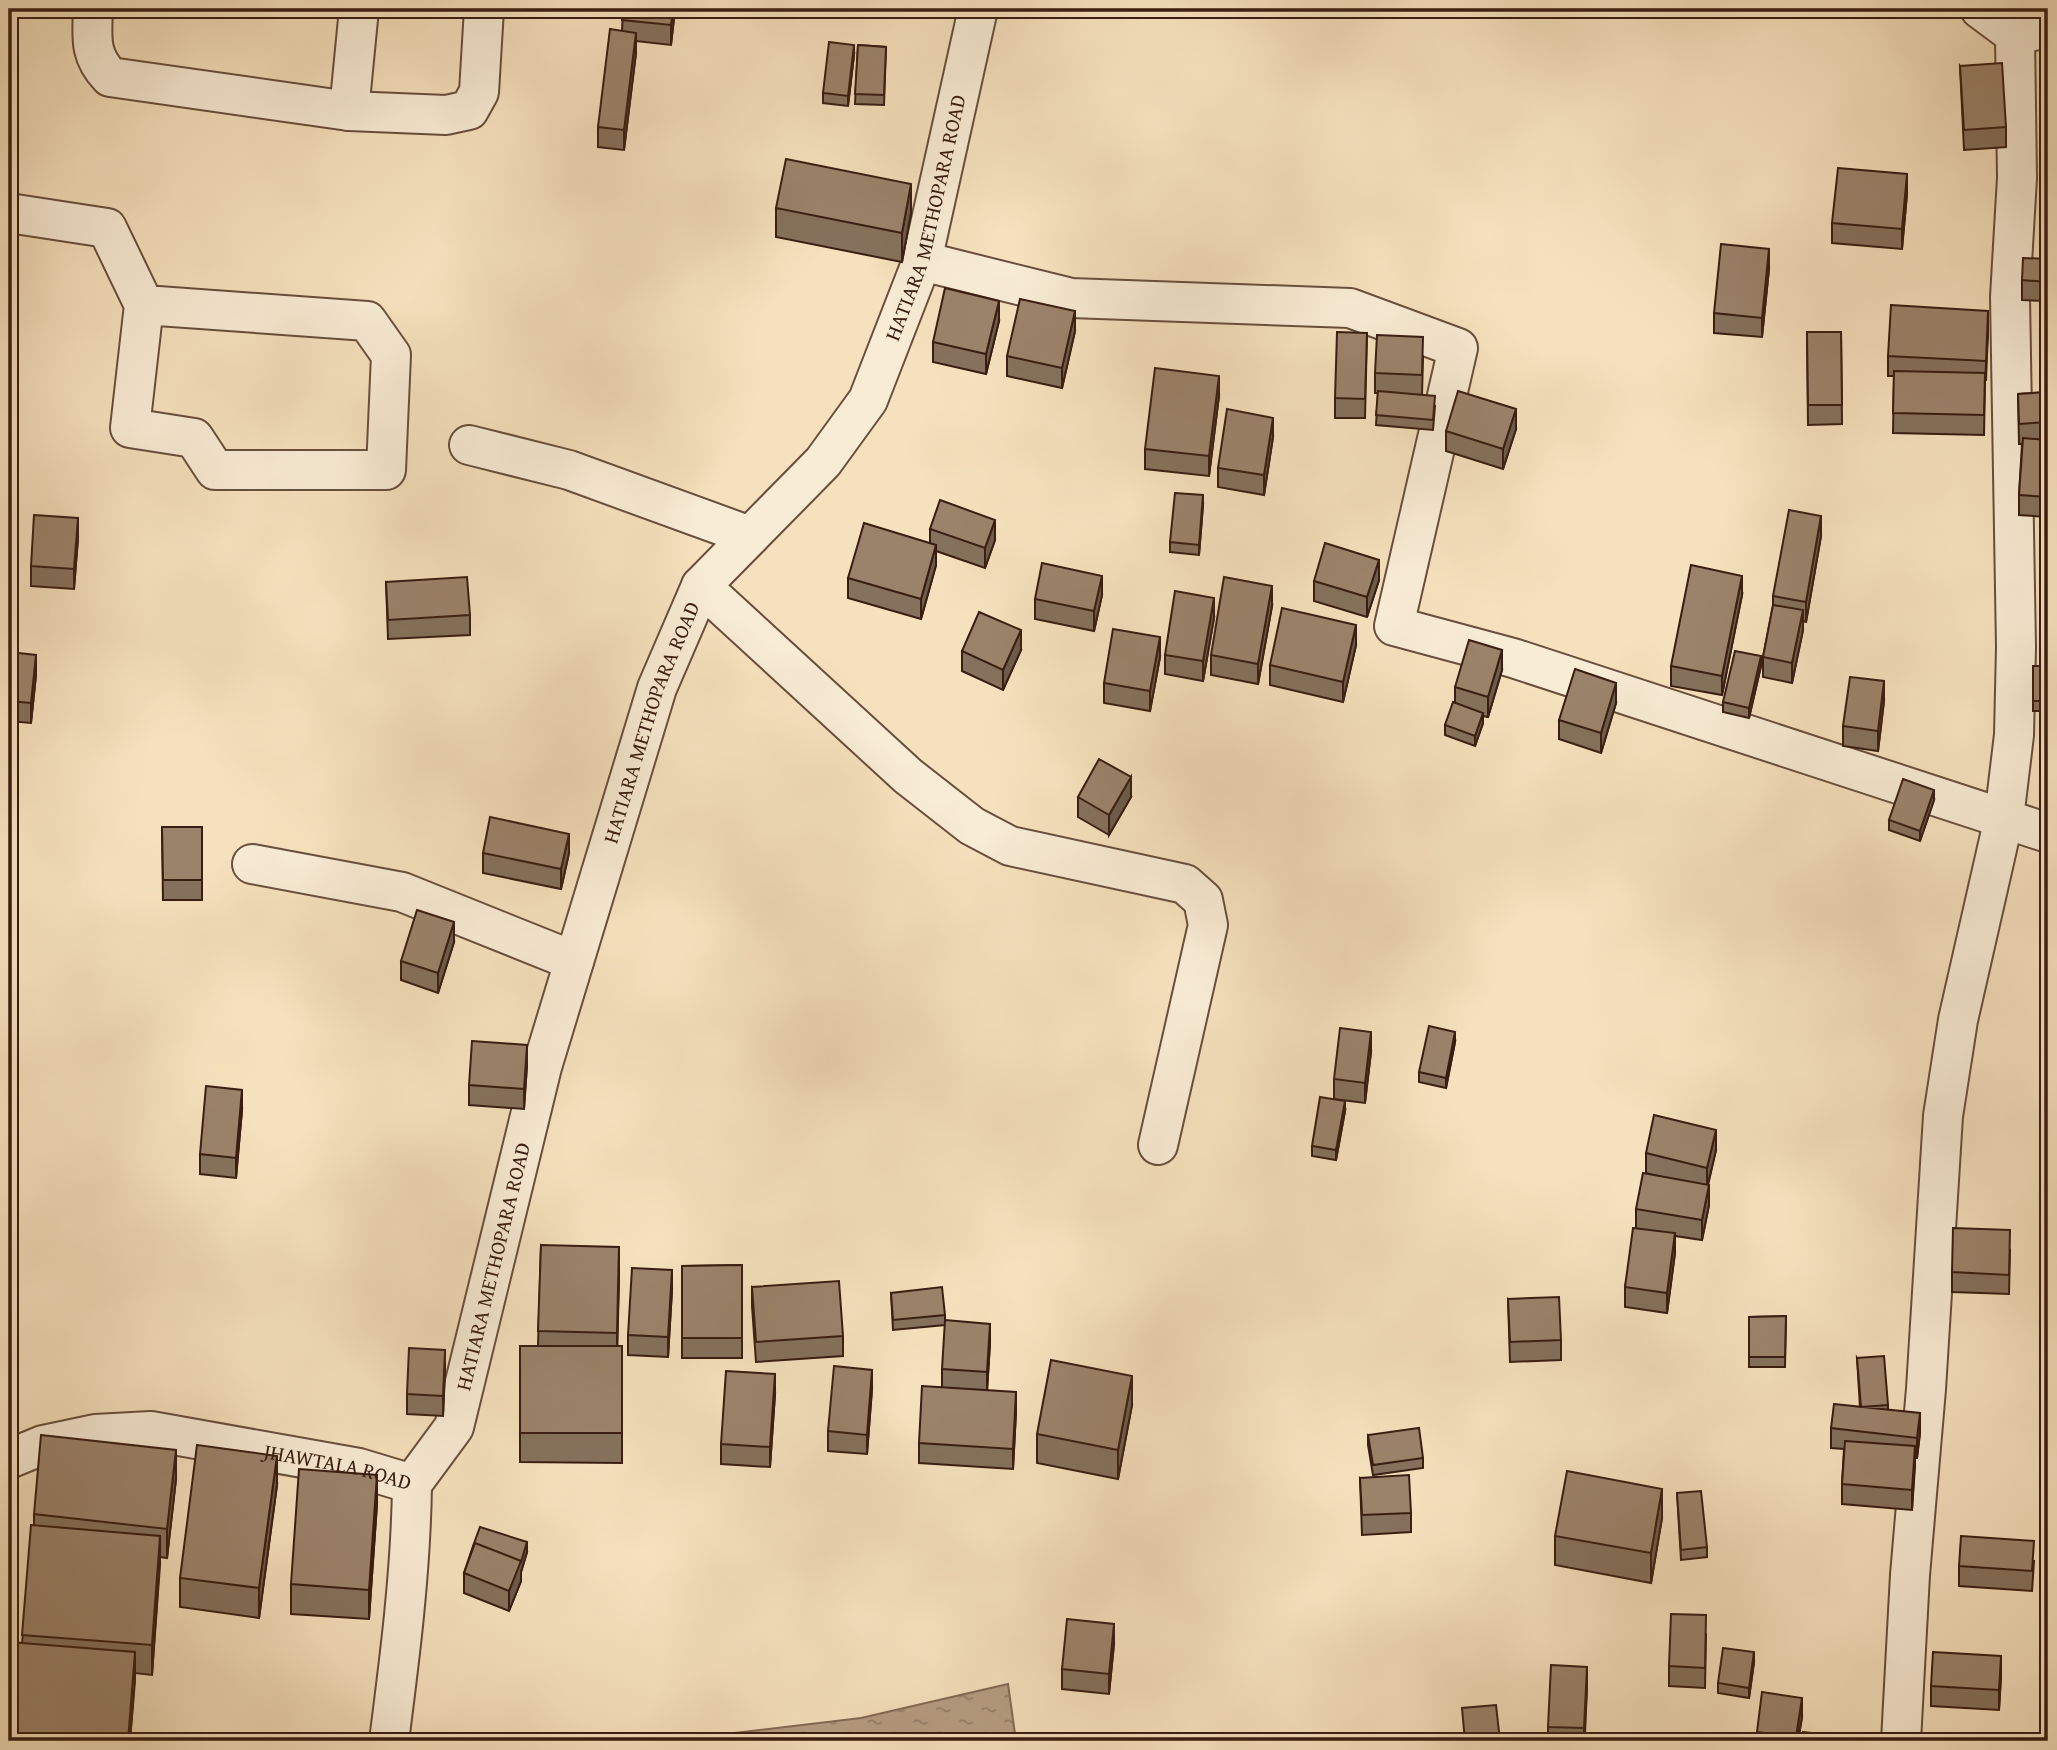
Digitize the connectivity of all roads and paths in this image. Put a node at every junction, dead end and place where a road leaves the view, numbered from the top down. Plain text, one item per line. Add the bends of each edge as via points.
1 (93, 9) edge
2 (359, 9) edge
3 (484, 9) edge
4 (978, 9) edge
5 (1980, 9) edge
6 (2032, 31) edge
7 (349, 111) junction
8 (9, 213) edge
9 (922, 261) junction
10 (144, 305) junction
11 (469, 445) dead end
12 (750, 536) junction
13 (701, 586) junction
14 (2004, 818) junction
15 (2048, 833) edge
16 (252, 863) dead end
17 (574, 961) junction
18 (1158, 1145) dead end
19 (9, 1459) edge
20 (412, 1485) junction
21 (389, 1741) edge
22 (1901, 1741) edge

1 - 7 street via 92,41 98,65 110,77
2 - 7 street
3 - 7 street via 479,92 469,110 446,115
4 - 9 street, HATIARA METHOPARA ROAD
5 - 6 street
6 - 14 street via 2010,297 2015,697
8 - 10 street via 107,228
9 - 12 street, HATIARA METHOPARA ROAD via 868,400 823,462
9 - 14 street via 1071,299 1350,308 1458,348 1394,626 1513,658
10 - 10 street via 130,428 194,439 215,470 386,470 391,355 367,321
11 - 12 street via 569,470
12 - 13 street, HATIARA METHOPARA ROAD
13 - 17 street, HATIARA METHOPARA ROAD via 657,688
13 - 18 street via 908,776 972,826 1010,846 1185,884 1203,900 1208,925
14 - 15 street
14 - 22 street via 1958,1020 1943,1116
16 - 17 street via 402,892
17 - 20 street, HATIARA METHOPARA ROAD via 542,1067 454,1426
19 - 20 street, JHAWTALA ROAD via 43,1445 95,1434 151,1431 359,1468
20 - 21 street, JHAWTALA ROAD via 412,1529

